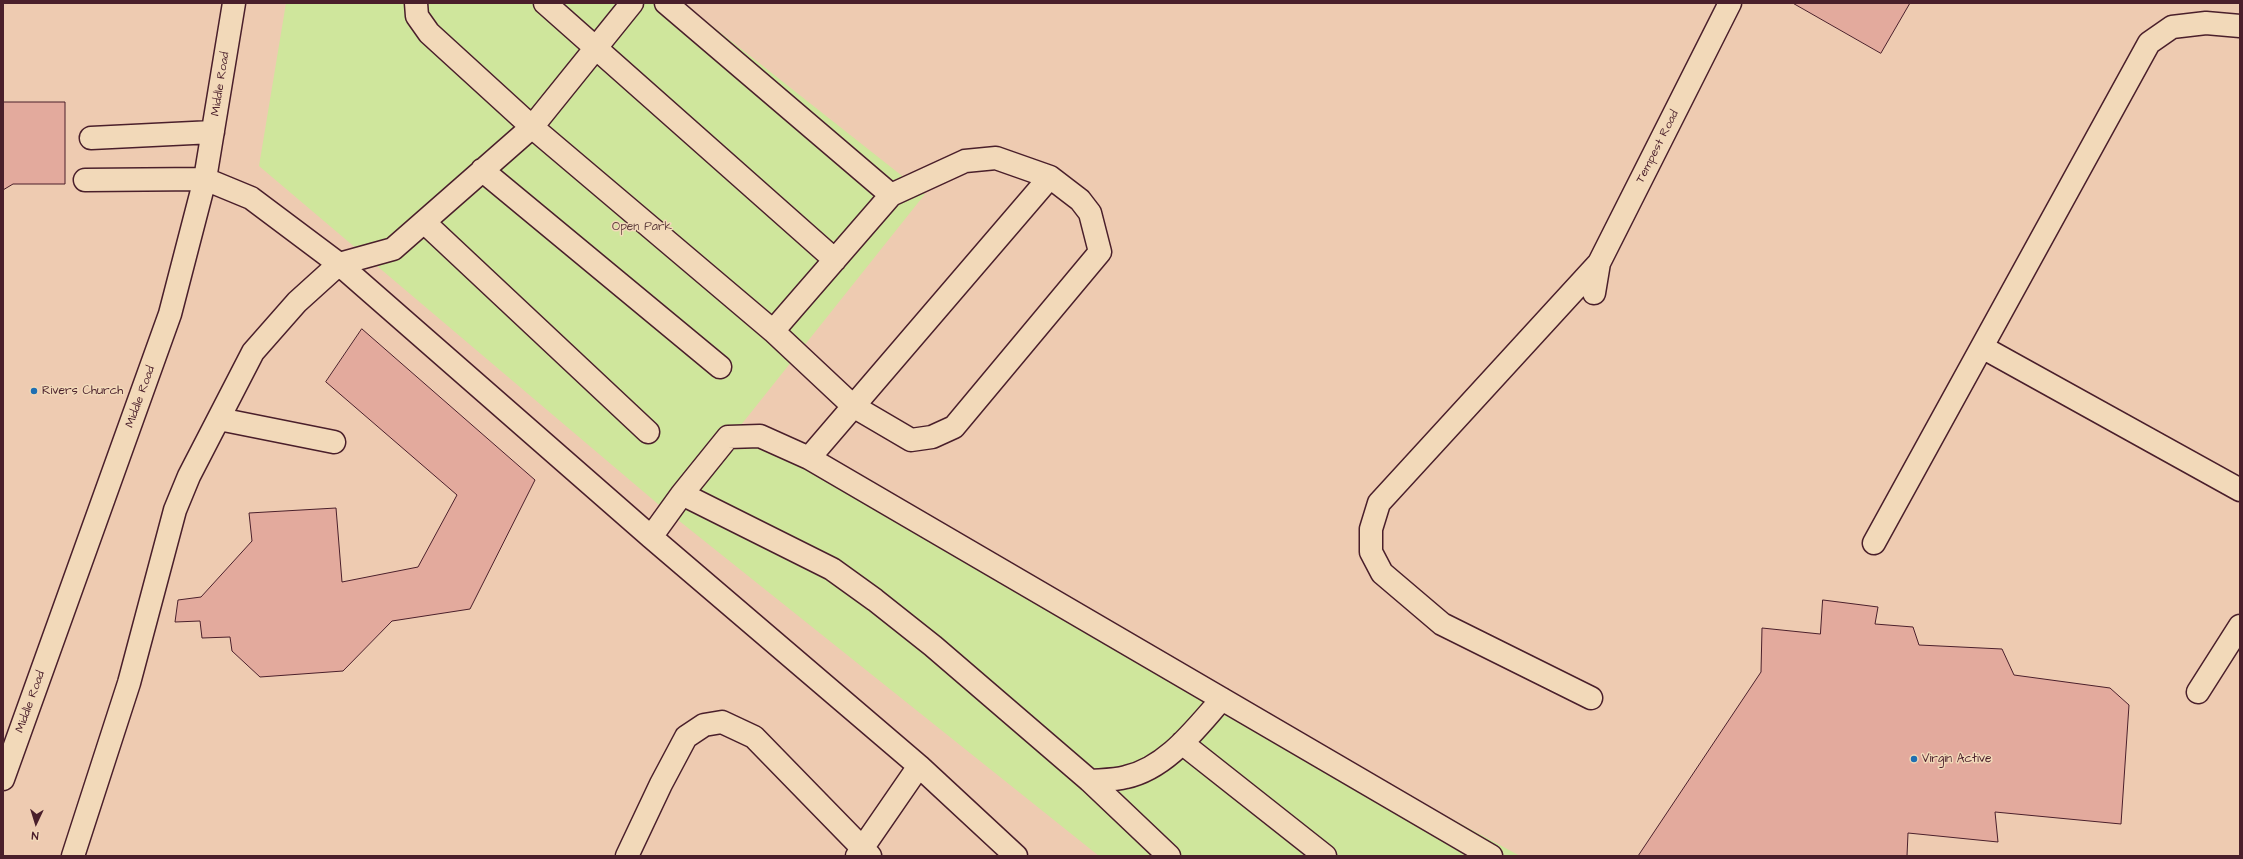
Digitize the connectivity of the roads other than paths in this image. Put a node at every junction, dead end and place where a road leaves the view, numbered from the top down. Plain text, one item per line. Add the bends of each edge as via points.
1 (234, 3) edge
2 (416, 3) edge
3 (545, 3) edge
4 (632, 3) edge
5 (666, 3) edge
6 (1730, 3) edge
7 (2240, 26) edge
8 (597, 49) junction
9 (532, 127) junction
10 (213, 132) junction
11 (91, 138) dead end
12 (482, 170) junction
13 (1050, 177) junction
14 (205, 179) junction
15 (85, 180) dead end
16 (891, 195) junction
17 (424, 222) junction
18 (835, 260) junction
19 (1599, 263) junction
20 (339, 264) junction
21 (1594, 294) dead end
22 (772, 331) junction
23 (1982, 347) junction
24 (720, 367) dead end
25 (853, 406) junction
26 (219, 419) junction
27 (648, 432) dead end
28 (334, 442) dead end
29 (809, 458) junction
30 (2240, 490) edge
31 (682, 494) junction
32 (651, 537) junction
33 (1874, 543) dead end
34 (2240, 626) edge
35 (2198, 692) dead end
36 (1591, 698) dead end
37 (1222, 699) junction
38 (1182, 743) junction
39 (919, 766) junction
40 (3, 779) edge
41 (1090, 781) junction
42 (863, 853) edge
43 (73, 856) edge
44 (628, 856) edge
45 (1016, 856) edge
46 (1170, 856) edge
47 (1325, 856) edge
48 (1491, 856) edge

1 - 10 street, Middle Road
2 - 9 street via 417,16 429,33
3 - 8 street
4 - 8 street
5 - 16 street
6 - 19 street, Tempest Road
7 - 23 street via 2206,23 2172,27 2149,43
8 - 9 street
8 - 18 street
9 - 12 street
9 - 22 street
10 - 11 street
10 - 14 street, Middle Road
12 - 17 street
12 - 24 street
13 - 16 street via 996,158 965,161
13 - 25 street
13 - 25 street via 1080,200 1090,213 1100,252 954,427 932,437 912,440
14 - 15 street
14 - 20 street via 251,198
14 - 40 street, Middle Road via 170,314
16 - 18 street
17 - 20 street via 393,249
17 - 27 street
18 - 22 street
19 - 21 street, Tempest Road
19 - 36 street via 1379,503 1371,529 1371,552 1382,573 1442,624
20 - 26 street via 297,302 253,352
20 - 32 street
22 - 25 street
23 - 30 street
23 - 33 street
25 - 29 street
26 - 28 street
26 - 43 street via 174,510 129,683
29 - 31 street via 760,436 728,436
29 - 37 street
31 - 32 street
31 - 41 street via 832,569 933,646
32 - 39 street
34 - 35 street
37 - 38 street
37 - 48 street
38 - 41 street via 1151,767 1127,778
38 - 47 street
39 - 42 street
39 - 45 street
41 - 46 street
42 - 44 street via 754,737 722,722 704,725 686,737

